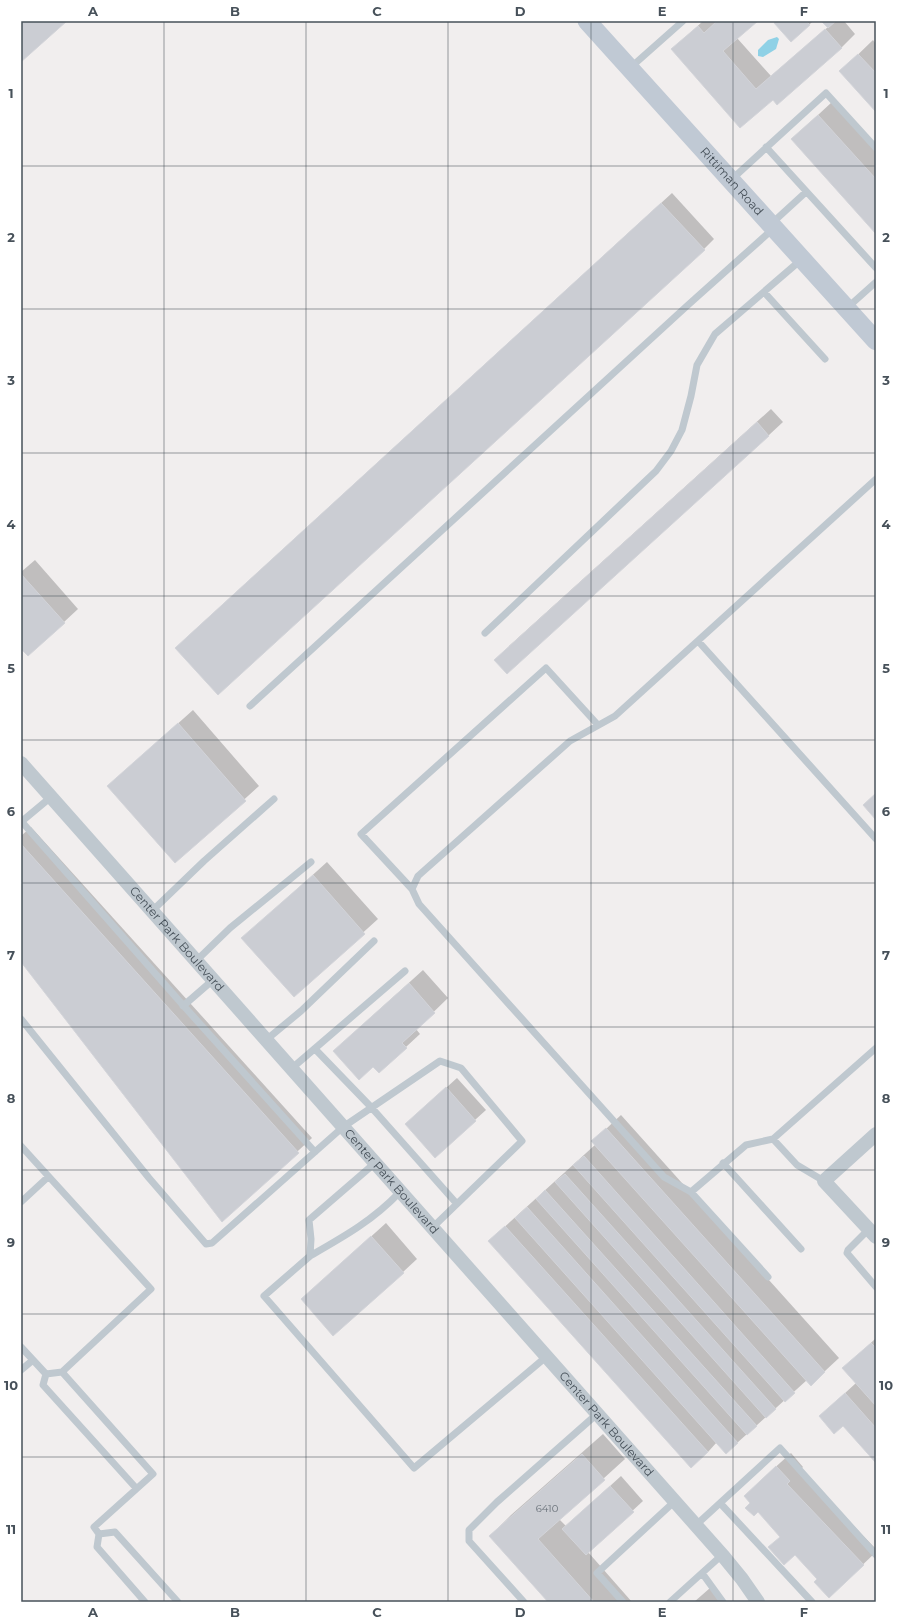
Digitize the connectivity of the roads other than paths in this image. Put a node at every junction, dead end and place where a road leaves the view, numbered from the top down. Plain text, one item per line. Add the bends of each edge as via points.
1 (587, 21) edge
2 (683, 21) edge
3 (630, 68) junction
4 (766, 148) junction
5 (876, 148) edge
6 (730, 180) junction
7 (806, 192) junction
8 (772, 226) junction
9 (802, 259) junction
10 (876, 268) edge
11 (876, 282) edge
12 (764, 292) junction
13 (847, 308) junction
14 (876, 341) edge
15 (825, 359) dead end
16 (876, 479) edge
17 (486, 633) dead end
18 (698, 641) junction
19 (250, 706) dead end
20 (598, 725) junction
21 (21, 764) edge
22 (51, 797) junction
23 (274, 799) dead end
24 (22, 822) edge
25 (876, 839) edge
26 (311, 862) dead end
27 (412, 889) junction
28 (152, 912) junction
29 (374, 941) dead end
30 (196, 961) junction
31 (404, 971) dead end
32 (213, 980) junction
33 (183, 1006) junction
34 (21, 1019) edge
35 (266, 1040) junction
36 (876, 1048) edge
37 (315, 1049) junction
38 (292, 1069) junction
39 (371, 1107) junction
40 (343, 1127) junction
41 (876, 1134) edge
42 (773, 1139) junction
43 (21, 1146) edge
44 (314, 1152) junction
45 (375, 1163) junction
46 (723, 1163) junction
47 (48, 1177) junction
48 (824, 1181) junction
49 (400, 1192) junction
50 (692, 1192) junction
51 (21, 1202) edge
52 (457, 1204) junction
53 (432, 1228) junction
54 (872, 1233) edge
55 (801, 1249) dead end
56 (310, 1256) junction
57 (768, 1277) dead end
58 (876, 1287) edge
59 (21, 1347) edge
60 (546, 1357) junction
61 (33, 1360) junction
62 (21, 1370) edge
63 (62, 1372) junction
64 (46, 1374) junction
65 (597, 1414) junction
66 (136, 1488) junction
67 (675, 1501) junction
68 (720, 1503) junction
69 (696, 1525) junction
70 (99, 1534) junction
71 (722, 1555) junction
72 (876, 1555) edge
73 (702, 1573) junction
74 (146, 1602) edge
75 (178, 1602) edge
76 (524, 1602) edge
77 (623, 1602) edge
78 (670, 1602) edge
79 (723, 1602) edge
80 (758, 1602) edge
81 (812, 1602) edge

1 - 3 main road, Rittiman Road
2 - 3 lane
3 - 6 main road, Rittiman Road
4 - 5 lane via 826,93
4 - 6 lane
4 - 7 lane
6 - 8 main road, Rittiman Road
7 - 8 lane
7 - 10 lane
8 - 9 main road, Rittiman Road
8 - 19 lane
9 - 12 lane
9 - 13 main road, Rittiman Road
11 - 13 lane
12 - 15 lane
12 - 17 lane via 715,334 696,365 682,430 656,471
13 - 14 main road, Rittiman Road
16 - 18 lane
18 - 20 lane via 615,716
18 - 25 lane
20 - 27 lane via 564,746 418,876
20 - 27 lane via 546,668 361,834
21 - 22 street, Center Park Boulevard
22 - 24 lane
22 - 28 street, Center Park Boulevard
23 - 28 lane via 204,861
24 - 33 lane
26 - 30 lane via 230,928
27 - 50 lane via 419,904 664,1177
28 - 30 street, Center Park Boulevard
29 - 35 lane via 301,1011
30 - 32 street, Center Park Boulevard
31 - 37 lane
32 - 33 lane
32 - 35 street, Center Park Boulevard
33 - 44 lane
34 - 44 lane via 149,1178 206,1244 212,1243
35 - 38 street, Center Park Boulevard
36 - 42 lane
37 - 38 lane
37 - 39 lane
38 - 40 street, Center Park Boulevard
39 - 40 lane
39 - 52 lane
39 - 52 lane via 440,1061 461,1068 522,1141
40 - 44 lane
40 - 45 street, Center Park Boulevard
41 - 48 street
42 - 46 lane via 746,1144
42 - 48 lane via 797,1165
43 - 47 lane
45 - 49 street, Center Park Boulevard
45 - 56 lane via 309,1220
46 - 50 lane
46 - 55 lane
47 - 51 lane
47 - 63 lane via 151,1289
48 - 54 street
49 - 53 street, Center Park Boulevard
49 - 56 lane via 380,1212 349,1234
50 - 57 lane
52 - 53 lane
53 - 60 street, Center Park Boulevard
54 - 58 lane via 847,1253
56 - 60 lane via 264,1296 414,1468
59 - 61 lane
60 - 65 street, Center Park Boulevard
61 - 62 lane
61 - 64 lane
63 - 64 lane
63 - 66 lane via 153,1474
64 - 66 lane via 43,1385
65 - 67 street, Center Park Boulevard
65 - 76 lane via 469,1530 468,1541
66 - 70 lane via 94,1527
67 - 69 street, Center Park Boulevard
67 - 77 lane via 597,1573
68 - 69 lane
68 - 72 lane via 780,1448
68 - 81 lane
69 - 71 street, Center Park Boulevard
70 - 74 lane via 97,1547
70 - 75 lane via 115,1532
71 - 73 lane
71 - 80 street, Center Park Boulevard
73 - 78 lane
73 - 79 lane

